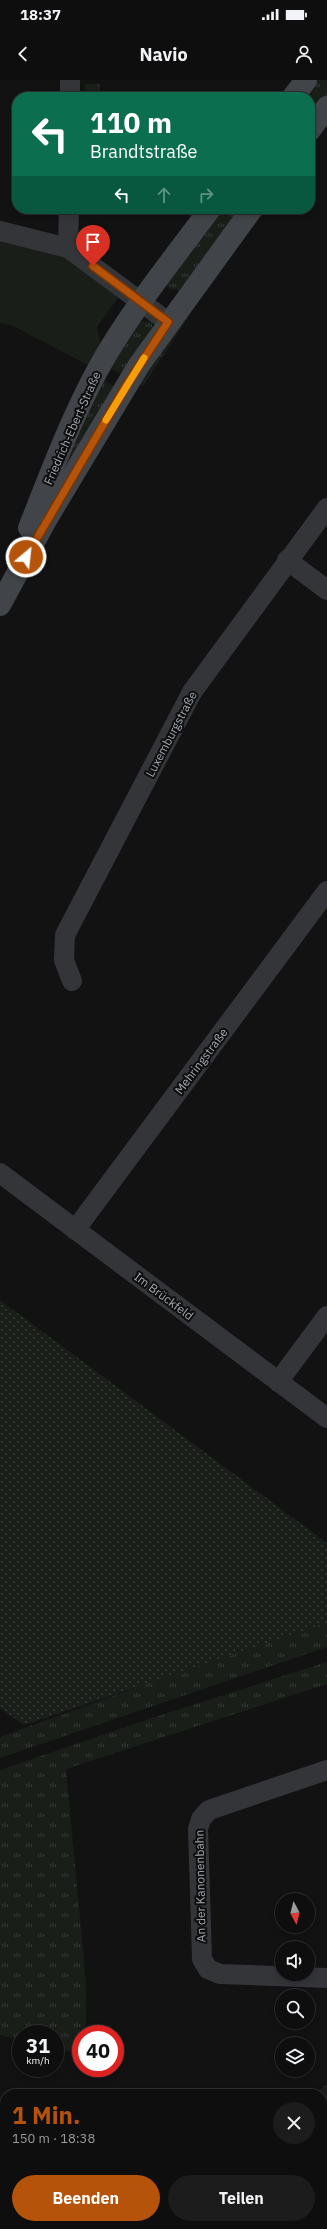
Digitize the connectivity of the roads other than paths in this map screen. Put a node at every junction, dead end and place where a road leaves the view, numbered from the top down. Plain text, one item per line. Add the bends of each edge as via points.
1 (70, 80) edge
2 (306, 80) edge
3 (70, 92) edge
4 (298, 92) edge
5 (327, 108) edge
6 (315, 124) edge
7 (69, 214) edge
8 (206, 214) edge
9 (248, 214) edge
10 (0, 231) edge
11 (68, 248) junction
12 (142, 303) junction
13 (168, 322) junction
14 (327, 508) edge
15 (287, 560) junction
16 (327, 590) edge
17 (0, 601) edge
18 (0, 605) edge
19 (327, 891) edge
20 (72, 981) dead end
21 (0, 1173) edge
22 (75, 1230) junction
23 (327, 1316) edge
24 (278, 1382) junction
25 (327, 1418) edge
26 (327, 1770) edge
27 (327, 1978) edge

1 - 3 street
2 - 4 street
5 - 6 street
7 - 11 street
8 - 12 street, Friedrich-Ebert-Straße
9 - 13 street, Friedrich-Ebert-Straße
10 - 11 street
11 - 12 street
12 - 13 street
12 - 17 street, Friedrich-Ebert-Straße via 98,370 85,395
13 - 18 street, Friedrich-Ebert-Straße via 139,365 46,520
14 - 15 street, Luxemburgstraße
15 - 16 street
15 - 20 street, Luxemburgstraße via 192,692 65,935 64,960
19 - 22 street, Mehringstraße
21 - 22 street, Im Brückfeld
22 - 24 street, Im Brückfeld
23 - 24 street
24 - 25 street, Im Brückfeld
26 - 27 street, An der Kanonenbahn via 209,1810 201,1819 198,1829 202,1959 208,1969 220,1974

